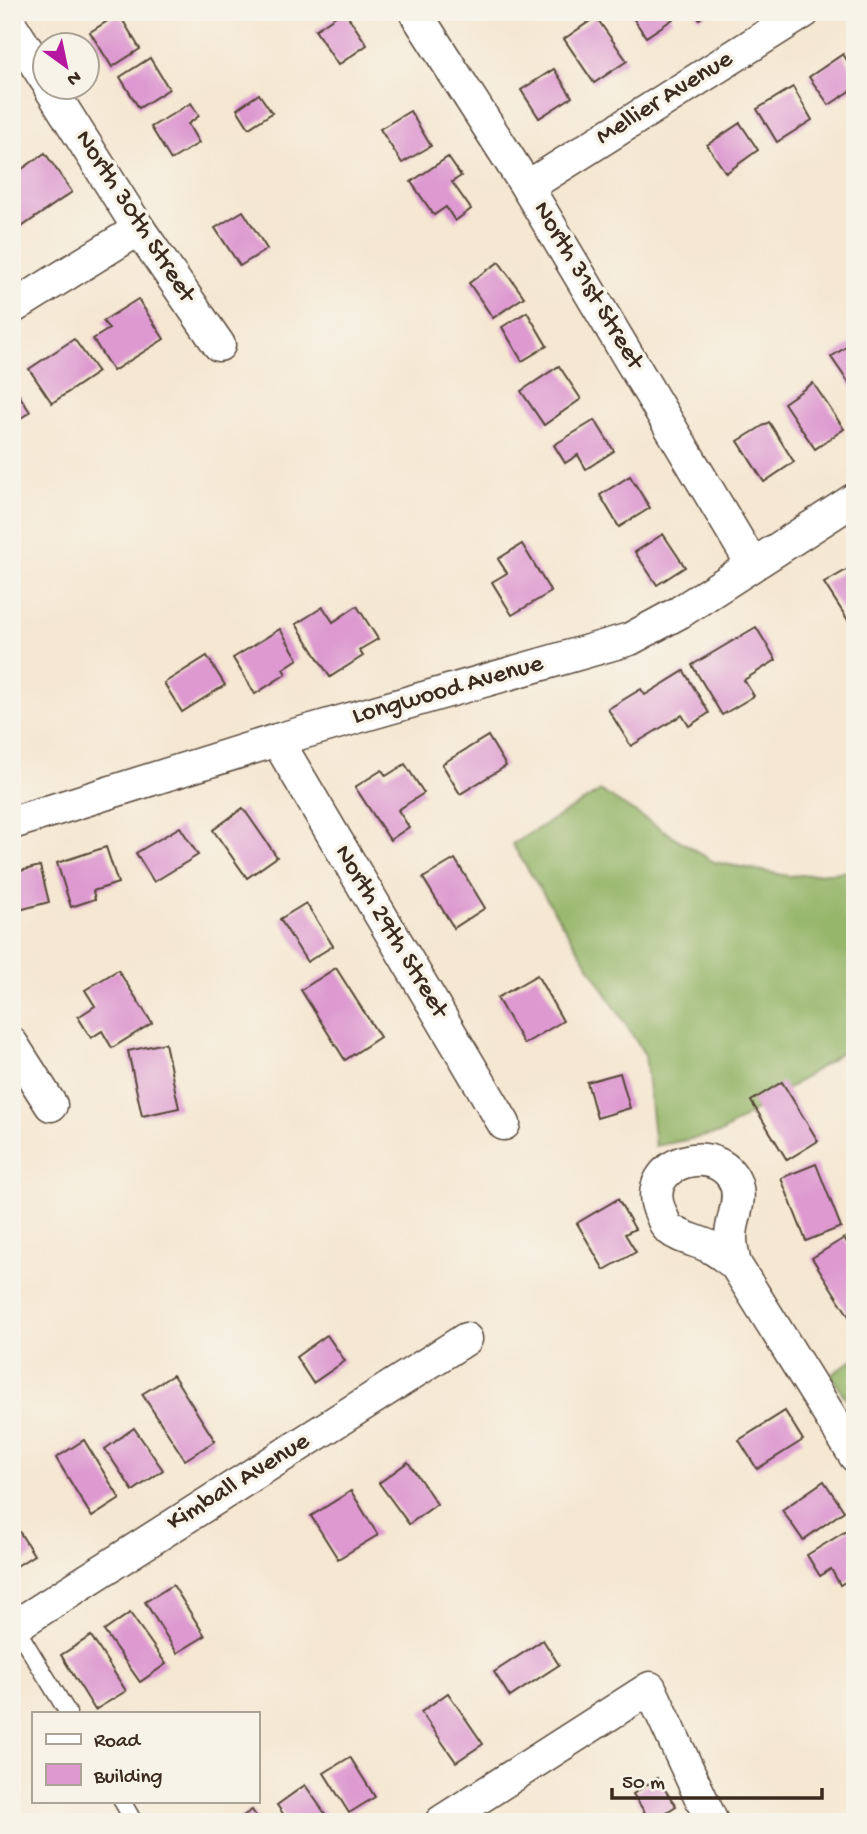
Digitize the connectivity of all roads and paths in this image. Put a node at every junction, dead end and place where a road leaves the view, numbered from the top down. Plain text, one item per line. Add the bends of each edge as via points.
1 (415, 12) edge
2 (804, 12) edge
3 (12, 27) edge
4 (32, 58) edge
5 (59, 102) edge
6 (527, 187) junction
7 (139, 229) junction
8 (12, 308) edge
9 (219, 345) dead end
10 (855, 499) edge
11 (752, 564) junction
12 (277, 740) junction
13 (12, 823) edge
14 (12, 1044) edge
15 (51, 1105) dead end
16 (503, 1124) dead end
17 (734, 1264) dead end
18 (466, 1339) dead end
19 (855, 1456) edge
20 (13, 1627) edge
21 (67, 1712) edge
22 (122, 1802) edge
23 (134, 1822) edge
24 (441, 1822) edge
25 (712, 1822) edge

1 - 6 street, North 31st Street
2 - 6 street, Mellier Avenue
3 - 4 street
5 - 7 street, North 30th Street
6 - 11 street, North 31st Street
7 - 8 street
7 - 9 street, North 30th Street
10 - 11 street, Longwood Avenue
11 - 12 street, Longwood Avenue via 630,639
12 - 13 street, Longwood Avenue
12 - 16 street, North 29th Street
14 - 15 street
17 - 19 street
18 - 20 street, Kimball Avenue
20 - 21 lane
22 - 23 lane
24 - 25 street via 650,1688

